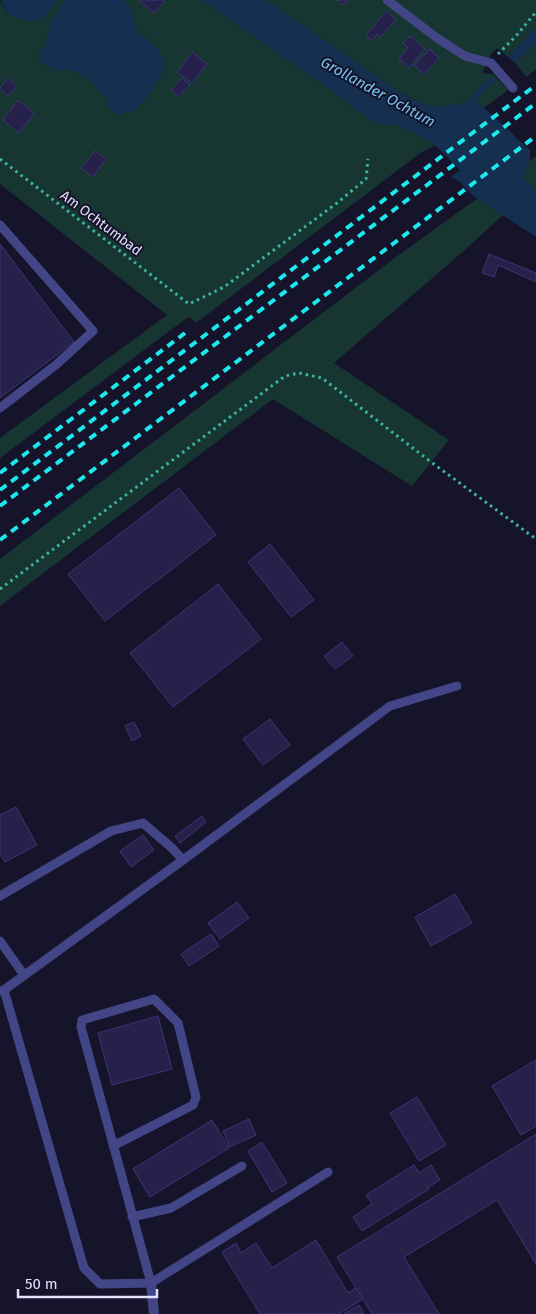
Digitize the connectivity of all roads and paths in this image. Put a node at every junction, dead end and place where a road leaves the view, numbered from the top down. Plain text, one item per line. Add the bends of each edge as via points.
1 (387, 0) edge
2 (536, 12) edge
3 (491, 63) junction
4 (513, 88) dead end
5 (0, 159) edge
6 (368, 159) dead end
7 (0, 225) edge
8 (0, 408) edge
9 (536, 539) edge
10 (0, 589) edge
11 (457, 686) dead end
12 (183, 860) junction
13 (0, 896) edge
14 (0, 942) edge
15 (24, 975) junction
16 (2, 990) edge
17 (113, 1146) junction
18 (242, 1166) dead end
19 (328, 1172) dead end
20 (132, 1217) junction
21 (151, 1283) junction
22 (154, 1314) edge

1 - 3 lane via 465,56
2 - 3 path
3 - 4 lane
5 - 6 path, Am Ochtumbad via 189,304 224,287 337,203 366,179
7 - 8 lane via 93,331
9 - 10 path via 322,378 300,373 286,376
11 - 12 lane via 390,706
12 - 13 lane via 143,823 111,831
12 - 15 lane
14 - 15 lane
15 - 16 lane
16 - 21 lane via 84,1268 100,1284
17 - 17 lane via 81,1027 82,1020 154,1000 178,1023 196,1098 193,1105
17 - 20 lane
18 - 20 lane via 171,1208
19 - 21 lane
20 - 21 lane
21 - 22 street

